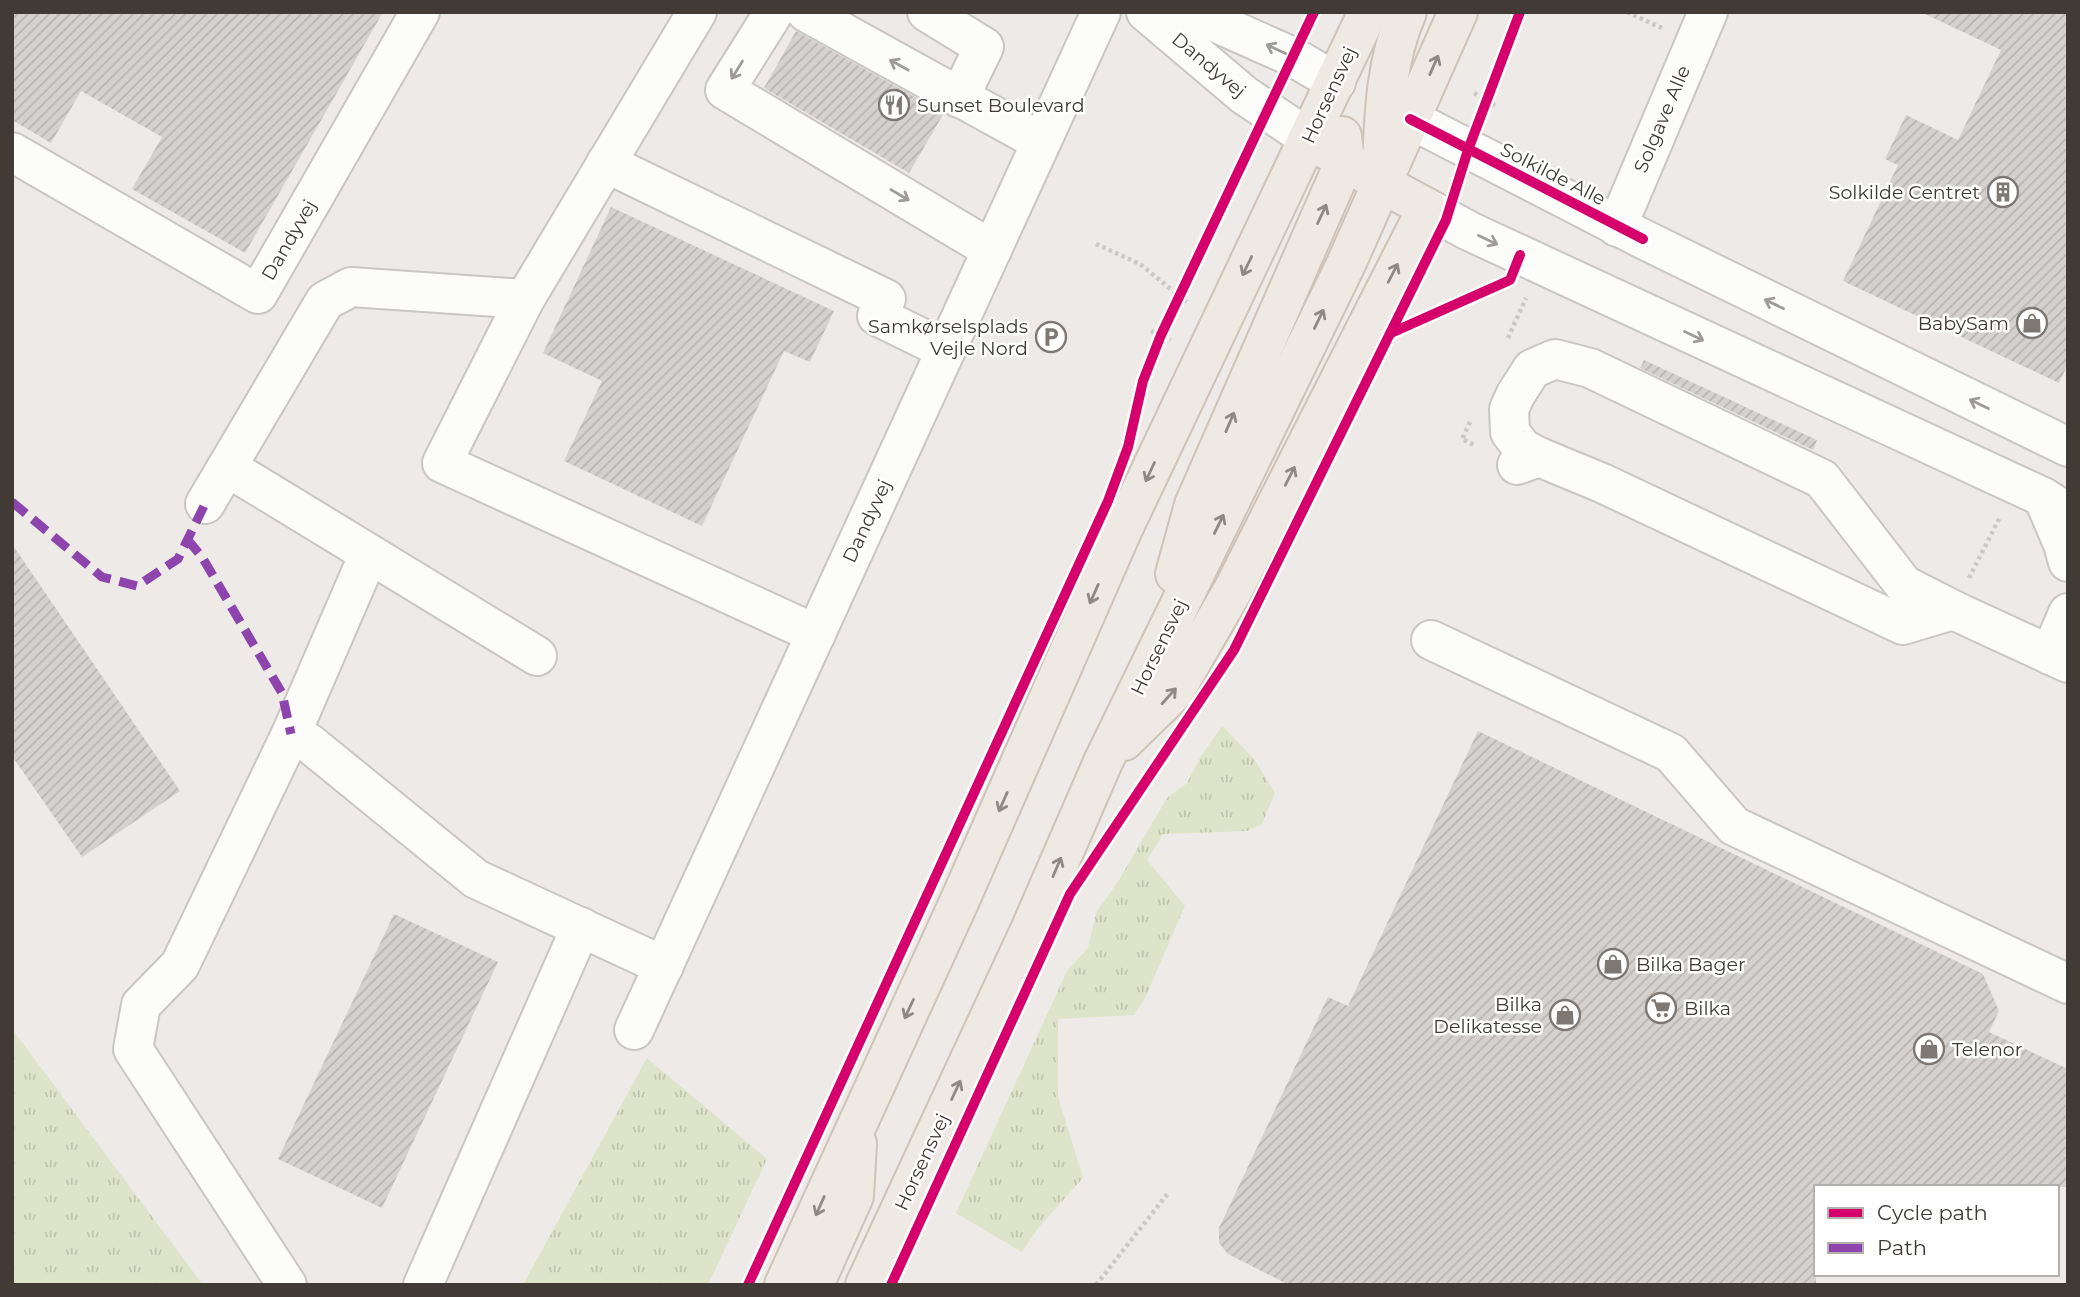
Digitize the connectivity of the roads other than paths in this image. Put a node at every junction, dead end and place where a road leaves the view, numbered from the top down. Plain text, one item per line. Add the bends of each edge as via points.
1 (420, 12) edge
2 (697, 12) edge
3 (774, 12) edge
4 (806, 12) edge
5 (927, 12) edge
6 (1101, 12) edge
7 (1146, 12) edge
8 (1192, 12) edge
9 (1368, 12) edge
10 (1407, 12) edge
11 (1458, 12) edge
12 (1709, 12) edge
13 (1336, 82) junction
14 (958, 98) junction
15 (1397, 113) junction
16 (1308, 138) junction
17 (1041, 142) junction
18 (12, 152) edge
19 (1345, 161) junction
20 (606, 163) junction
21 (1381, 183) junction
22 (1427, 208) junction
23 (1617, 226) junction
24 (992, 250) junction
25 (524, 299) junction
26 (946, 349) junction
27 (2068, 447) edge
28 (227, 467) junction
29 (205, 504) dead end
30 (2055, 505) edge
31 (369, 554) junction
32 (2068, 562) edge
33 (1952, 610) junction
34 (2068, 613) edge
35 (816, 634) junction
36 (1431, 640) dead end
37 (537, 656) dead end
38 (2059, 659) edge
39 (1147, 672) junction
40 (291, 734) junction
41 (1103, 762) junction
42 (580, 927) junction
43 (664, 966) junction
44 (2068, 984) edge
45 (634, 1030) dead end
46 (858, 1121) junction
47 (287, 1285) edge
48 (423, 1285) edge
49 (784, 1285) edge
50 (814, 1285) edge
51 (865, 1285) edge

1 - 18 street, Dandyvej via 258,294
2 - 20 street
3 -> 24 street via 725,90
14 -> 4 street
5 - 14 street via 984,47
6 - 17 street, Dandyvej
7 - 16 street, Dandyvej via 1244,95
13 -> 8 street, Dandyvej via 1293,57
9 - 13 main road, Horsensvej
10 - 15 main road via 1397,36
15 -> 11 main road, Horsensvej
12 - 23 street, Solgave Alle
13 - 15 main road
13 - 16 main road, Horsensvej
13 - 19 main road
14 - 17 street
15 - 21 main road, Horsensvej
15 - 23 street, Solkilde Alle
16 - 19 main road
16 -> 46 main road, Horsensvej via 1122,531
17 - 24 street, Dandyvej
19 - 21 main road
39 -> 19 main road via 1194,505
20 - 25 street
20 - 26 street via 886,299 877,316
21 - 22 main road
39 -> 21 main road, Horsensvej
22 -> 30 street
41 -> 22 main road via 1174,692 1233,590
27 -> 23 street, Solkilde Alle
24 - 26 street, Dandyvej
25 - 28 street via 351,287 325,301
25 - 35 street via 442,463
26 - 35 street, Dandyvej
28 - 29 street
28 - 31 street
30 - 32 street
31 - 37 street
31 - 40 street
33 - 33 street via 1903,625 1602,483 1527,461 1510,432 1509,409 1516,394 1532,369 1555,359 1590,368 1822,479 1904,585
33 - 38 street
34 - 38 street
35 - 43 street, Dandyvej
36 - 44 street via 1671,753 1734,826
39 - 41 main road, Horsensvej
40 - 42 street via 309,743 476,879
40 - 47 street via 180,965 141,1005 133,1049
51 -> 41 main road, Horsensvej
42 - 43 street
42 - 48 street
43 - 45 street, Dandyvej
46 -> 49 main road, Horsensvej
46 - 50 main road via 854,1196

